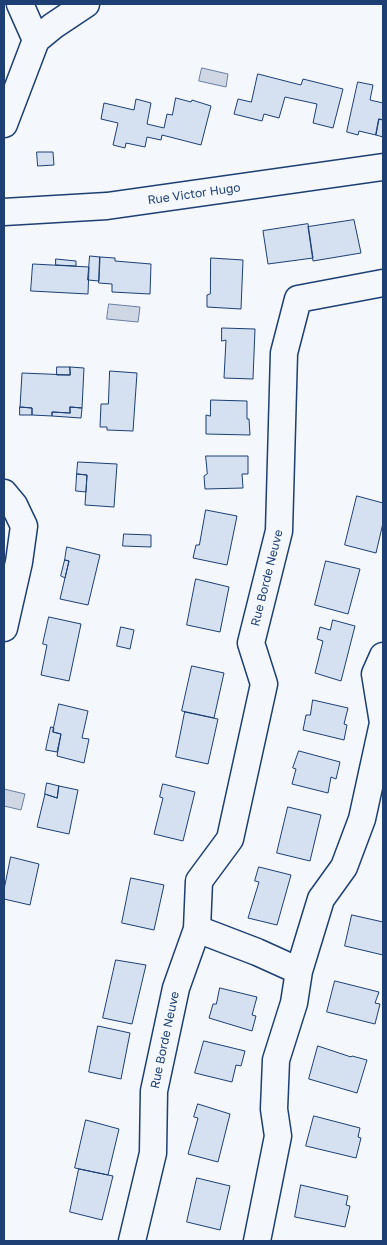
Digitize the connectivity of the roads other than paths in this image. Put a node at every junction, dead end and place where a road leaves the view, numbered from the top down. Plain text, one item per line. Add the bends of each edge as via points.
1 (20, 4) edge
2 (86, 4) edge
3 (36, 40) junction
4 (4, 124) edge
5 (383, 167) edge
6 (4, 212) edge
7 (383, 283) edge
8 (4, 493) edge
9 (4, 628) edge
10 (383, 656) edge
11 (197, 929) junction
12 (299, 970) junction
13 (132, 1241) edge
14 (257, 1241) edge

1 - 3 street
2 - 3 street
3 - 4 street
5 - 6 street, Rue Victor Hugo via 107,206
7 - 11 street, Rue Borde Neuve via 298,299 284,353 280,531 250,643 264,684 230,838 199,881
8 - 9 street via 24,526
10 - 12 street via 375,674 383,723 362,820 344,867 321,899
11 - 12 street
11 - 13 street, Rue Borde Neuve via 176,988 154,1091 153,1153
12 - 14 street via 294,1003 276,1060 274,1109 278,1136

